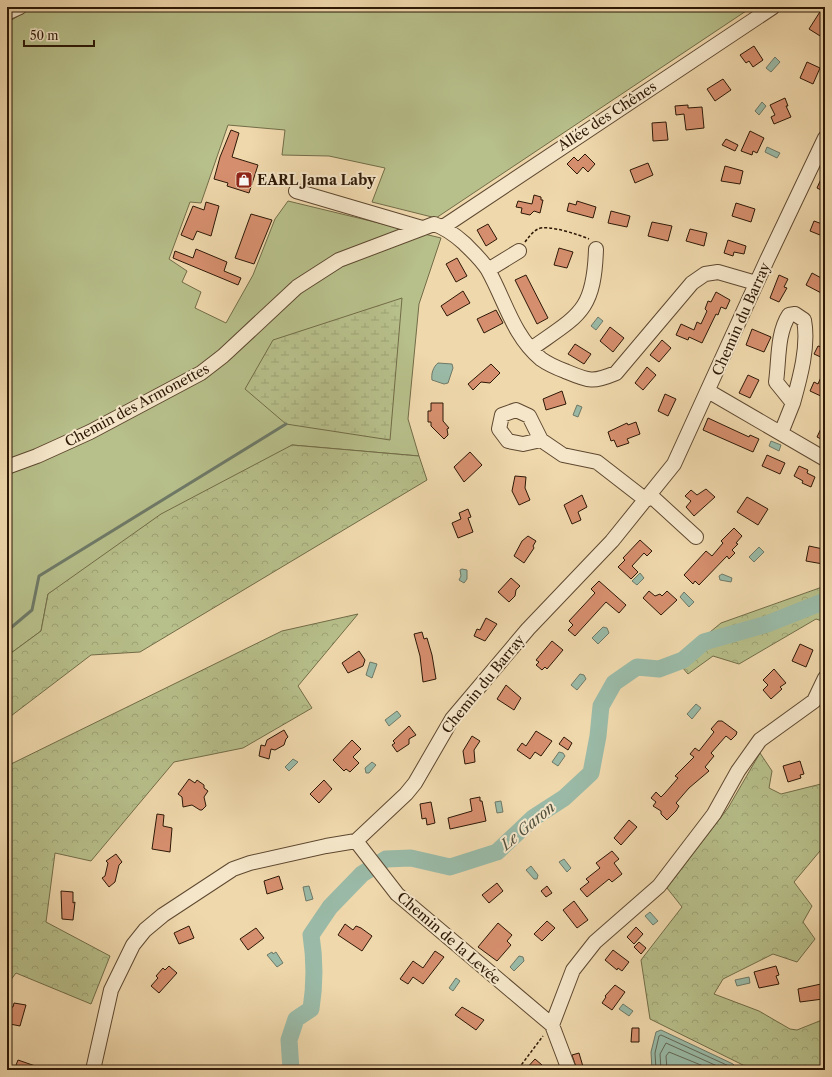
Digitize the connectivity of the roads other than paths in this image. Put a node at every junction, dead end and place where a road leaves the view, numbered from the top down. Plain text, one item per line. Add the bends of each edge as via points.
1 (20, 7) edge
2 (773, 7) edge
3 (7, 13) edge
4 (825, 138) edge
5 (296, 191) dead end
6 (443, 227) junction
7 (422, 228) junction
8 (596, 249) road end
9 (519, 251) road end
10 (488, 270) junction
11 (756, 283) junction
12 (531, 349) junction
13 (708, 391) junction
14 (793, 403) junction
15 (781, 433) junction
16 (541, 440) dead end
17 (825, 459) edge
18 (7, 467) edge
19 (648, 497) junction
20 (696, 537) dead end
21 (825, 678) edge
22 (356, 841) junction
23 (552, 1025) junction
24 (93, 1070) edge
25 (569, 1070) edge

1 - 3 street
2 - 6 street, Allée des Chênes
4 - 11 street, Chemin du Barray
5 - 7 street
6 - 7 street, Chemin des Armonettes via 434,224
6 - 10 street via 478,256
7 - 18 street, Chemin des Armonettes via 340,260 297,287 223,356 201,373 90,432
8 - 12 street via 595,276 588,301 578,315
9 - 10 street
10 - 12 street via 511,319
11 - 12 street via 718,272 705,274 692,283 616,373 600,380 587,381 552,366
11 - 13 street, Chemin du Barray
13 - 15 street
13 - 19 street, Chemin du Barray via 674,464
14 - 14 street via 776,382 783,324 790,315 795,314 804,320 806,329 802,365
14 - 15 street
15 - 17 street
16 - 19 street via 563,455 597,462
19 - 20 street
19 - 22 street, Chemin du Barray via 612,541 528,629 452,719 406,794
21 - 23 street via 814,701 760,740 738,771 714,814 659,886 594,942 573,970
22 - 23 street, Chemin de la Levée via 397,894
22 - 24 street via 250,863 233,869 163,915 145,930 133,945 111,990
23 - 25 street

